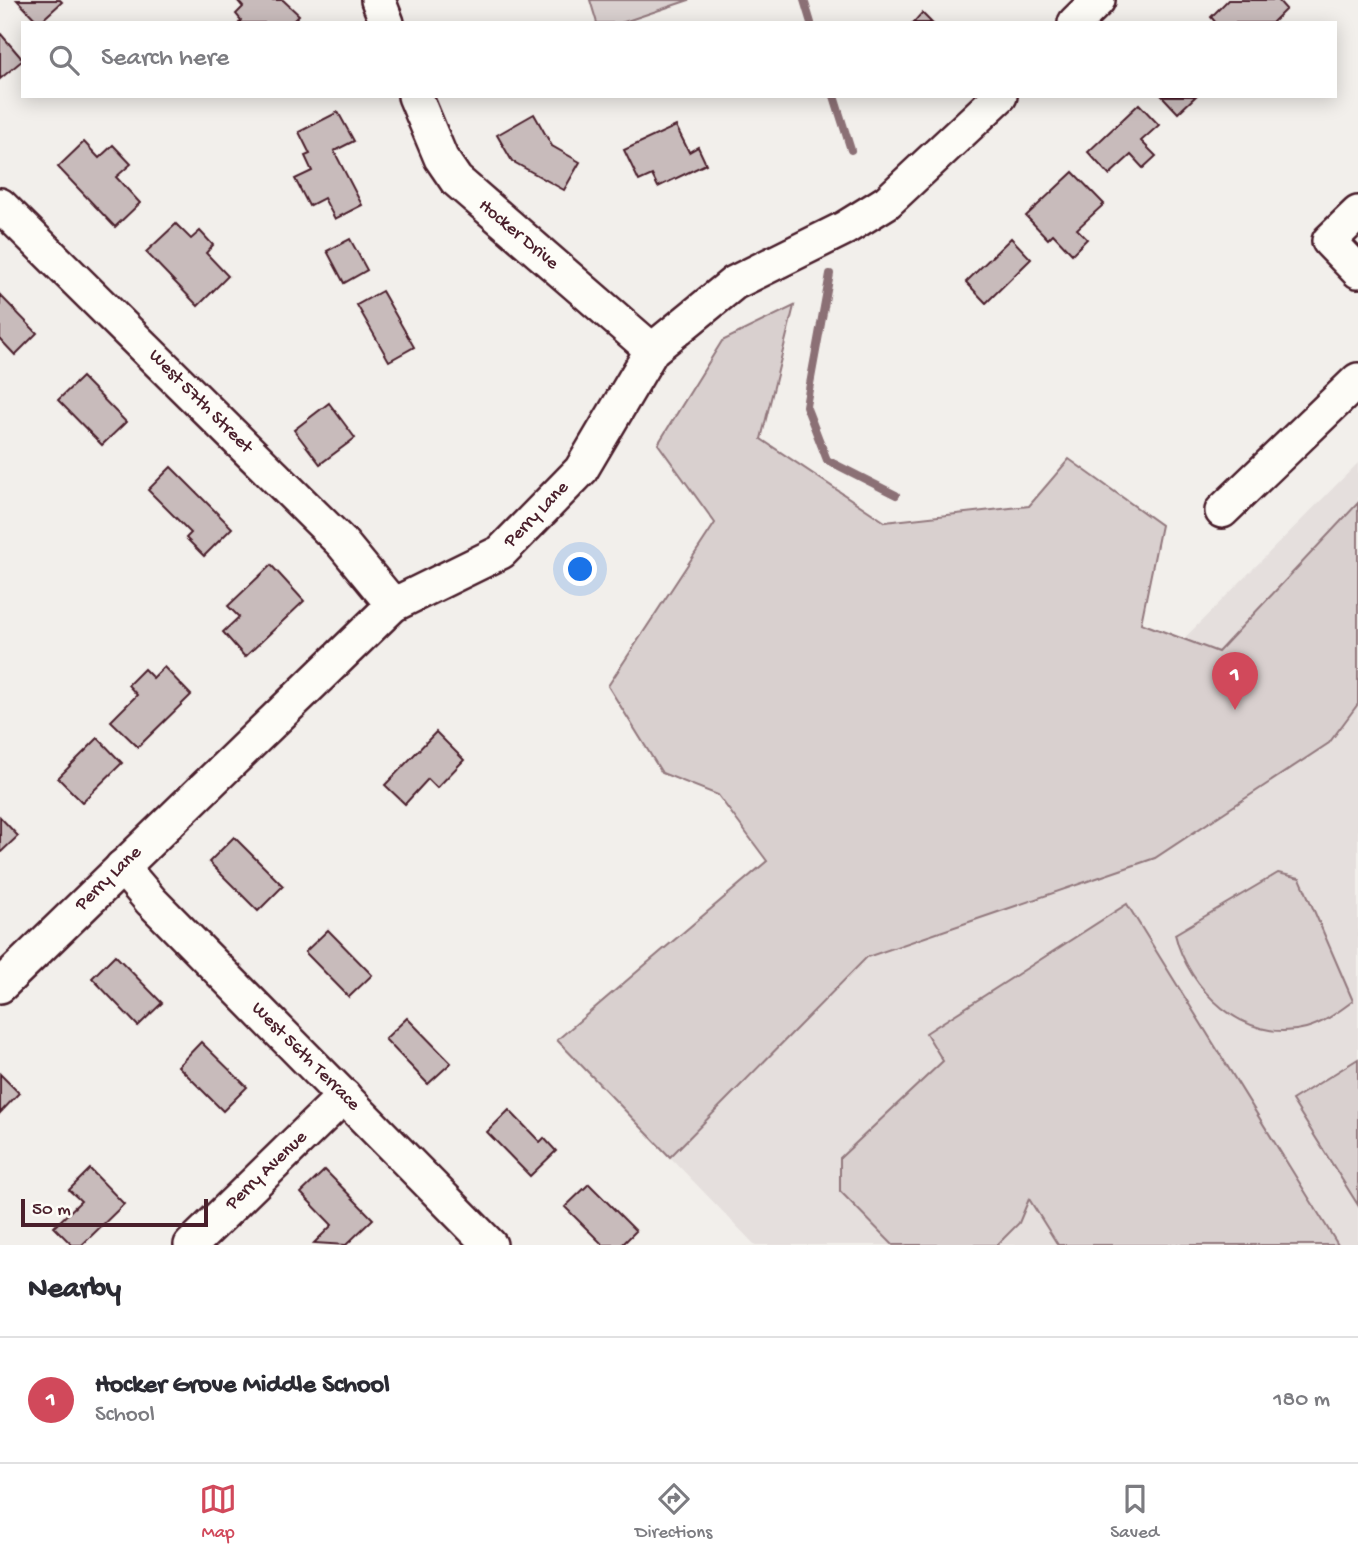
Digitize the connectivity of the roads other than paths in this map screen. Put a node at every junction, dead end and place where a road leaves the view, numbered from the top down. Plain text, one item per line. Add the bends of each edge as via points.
1 (378, 0) edge
2 (1098, 0) edge
3 (386, 21) edge
4 (1077, 21) edge
5 (416, 98) edge
6 (998, 98) edge
7 (0, 205) edge
8 (1358, 212) edge
9 (1358, 271) edge
10 (652, 350) junction
11 (1358, 380) edge
12 (1222, 511) dead end
13 (393, 605) junction
14 (122, 867) junction
15 (0, 986) edge
16 (344, 1096) junction
17 (191, 1245) edge
18 (490, 1245) edge

1 - 3 street
2 - 4 street
5 - 10 street, Hocker Drive via 441,158 456,180
6 - 10 street, Perry Lane via 887,202 845,229 734,283
7 - 13 street, West 57th Street via 342,542
8 - 9 street via 1329,241
10 - 13 street, Perry Lane via 581,470 501,552
11 - 12 street
13 - 14 street, Perry Lane
14 - 15 street, Perry Lane
14 - 16 street, West 56th Terrace
16 - 17 street, Perry Avenue
16 - 18 street, West 56th Terrace

